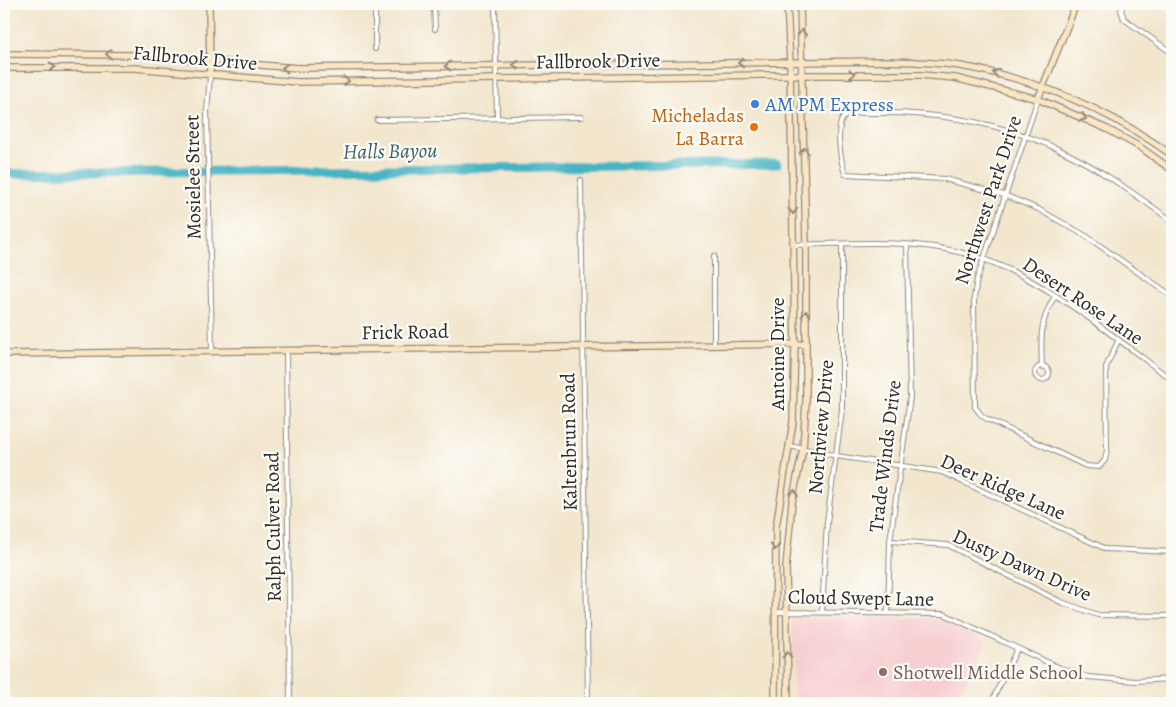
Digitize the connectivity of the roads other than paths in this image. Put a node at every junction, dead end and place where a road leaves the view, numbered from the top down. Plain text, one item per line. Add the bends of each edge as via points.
1 (209, 4) edge
2 (375, 4) edge
3 (434, 4) edge
4 (495, 4) edge
5 (787, 4) edge
6 (800, 4) edge
7 (1076, 4) edge
8 (1124, 4) edge
9 (434, 29) dead end
10 (375, 49) dead end
11 (4, 54) edge
12 (1172, 54) edge
13 (210, 62) junction
14 (790, 63) junction
15 (803, 63) junction
16 (659, 64) junction
17 (497, 66) junction
18 (4, 68) edge
19 (790, 75) junction
20 (803, 75) junction
21 (210, 76) junction
22 (659, 77) junction
23 (497, 79) junction
24 (1043, 87) junction
25 (1038, 99) junction
26 (581, 117) dead end
27 (497, 118) junction
28 (377, 120) dead end
29 (1025, 136) junction
30 (1172, 155) edge
31 (1172, 170) edge
32 (581, 180) dead end
33 (1004, 195) junction
34 (1172, 221) edge
35 (842, 244) junction
36 (907, 244) junction
37 (794, 245) junction
38 (806, 245) junction
39 (714, 256) dead end
40 (984, 258) junction
41 (1054, 296) junction
42 (1172, 296) edge
43 (1118, 341) junction
44 (795, 344) junction
45 (806, 344) junction
46 (714, 345) junction
47 (583, 346) junction
48 (286, 350) junction
49 (212, 351) junction
50 (4, 354) edge
51 (1042, 366) dead end
52 (1172, 380) edge
53 (1172, 410) edge
54 (790, 446) junction
55 (803, 449) junction
56 (838, 456) junction
57 (902, 466) junction
58 (890, 541) junction
59 (1172, 552) edge
60 (775, 612) junction
61 (786, 612) junction
62 (822, 612) junction
63 (888, 612) junction
64 (1172, 616) edge
65 (1172, 632) edge
66 (1018, 649) junction
67 (1172, 679) edge
68 (290, 703) edge
69 (588, 703) edge
70 (775, 703) edge
71 (788, 703) edge
72 (991, 703) edge

1 - 13 main road, Mosielee Street
2 - 10 street
3 - 9 street
4 - 17 street
5 - 14 main road, Antoine Drive
15 -> 6 main road, Antoine Drive
7 - 24 main road, Northwest Park Drive
8 - 12 street via 1121,10 1124,19
13 -> 11 main road, Fallbrook Drive via 136,54
17 -> 13 main road, Fallbrook Drive via 298,68
13 - 21 main road, Mosielee Street
14 - 15 main road, Fallbrook Drive
14 -> 16 main road, Fallbrook Drive
14 - 19 main road, Antoine Drive
15 - 20 main road, Antoine Drive
24 -> 15 main road, Fallbrook Drive via 997,73 958,66 888,61
16 -> 17 main road, Fallbrook Drive
16 - 22 main road
17 - 23 street
18 -> 21 main road, Fallbrook Drive via 135,68
19 - 20 main road, Fallbrook Drive
19 - 22 main road, Fallbrook Drive
19 -> 37 main road, Antoine Drive
20 -> 25 main road, Fallbrook Drive via 886,74 955,78
38 -> 20 main road, Antoine Drive
21 -> 23 main road, Fallbrook Drive via 298,82
21 - 49 street, Mosielee Street via 208,163
22 - 23 main road, Fallbrook Drive
23 - 27 street
24 - 25 main road, Northwest Park Drive
24 - 30 main road, Fallbrook Drive via 1114,118
25 - 29 street, Northwest Park Drive
25 -> 31 main road, Fallbrook Drive via 1107,129
26 - 27 street
27 - 28 street
29 - 33 street, Northwest Park Drive
29 - 33 street via 952,117 876,113 846,116 840,125 841,163 845,174 945,179
29 - 34 street via 1099,170
32 - 47 street, Kaltenbrun Road
33 - 40 street, Northwest Park Drive
33 - 42 street via 1038,209 1086,236
35 - 36 street, Desert Rose Lane
35 - 38 street, Desert Rose Lane
35 - 56 street, Northview Drive via 843,379
36 - 40 street, Desert Rose Lane
36 - 57 street, Trade Winds Drive via 910,397
37 - 38 street, Desert Rose Lane
37 - 44 main road, Antoine Drive
45 -> 38 main road, Antoine Drive
39 - 46 street
40 - 41 street, Desert Rose Lane via 1021,275
40 - 43 street, Northwest Park Drive via 974,298 975,398 978,412 987,419 1086,466 1099,467 1107,450 1106,367
41 - 43 street, Desert Rose Lane
41 - 51 street via 1041,327
43 - 52 street, Desert Rose Lane
44 - 45 main road, Frick Road
44 - 46 main road, Frick Road
44 - 54 main road, Antoine Drive
45 - 55 main road, Antoine Drive
46 - 47 main road, Frick Road
47 - 48 main road, Frick Road
47 - 69 street, Kaltenbrun Road
48 - 49 main road, Frick Road
48 - 68 street, Ralph Culver Road
49 - 50 main road, Frick Road
53 - 59 street
54 - 55 street, Deer Ridge Lane
54 -> 60 main road, Antoine Drive via 776,527
55 - 56 street, Deer Ridge Lane
61 -> 55 main road, Antoine Drive via 788,534
56 - 57 street, Deer Ridge Lane
56 - 62 street, Northview Drive via 827,522
57 - 58 street, Trade Winds Drive
57 - 59 street, Deer Ridge Lane via 942,472 1106,549
58 - 63 street, Trade Winds Drive
58 - 64 street, Dusty Dawn Drive via 948,545 1061,602 1098,615
59 - 64 street
60 - 61 street, Cloud Swept Lane
60 - 70 main road, Antoine Drive
61 - 62 street, Cloud Swept Lane
71 -> 61 main road, Antoine Drive
62 - 63 street, Cloud Swept Lane
63 - 66 street, Cloud Swept Lane via 944,614
64 - 65 street
66 - 67 street, Cloud Swept Lane via 1088,677 1135,681
66 - 72 street

